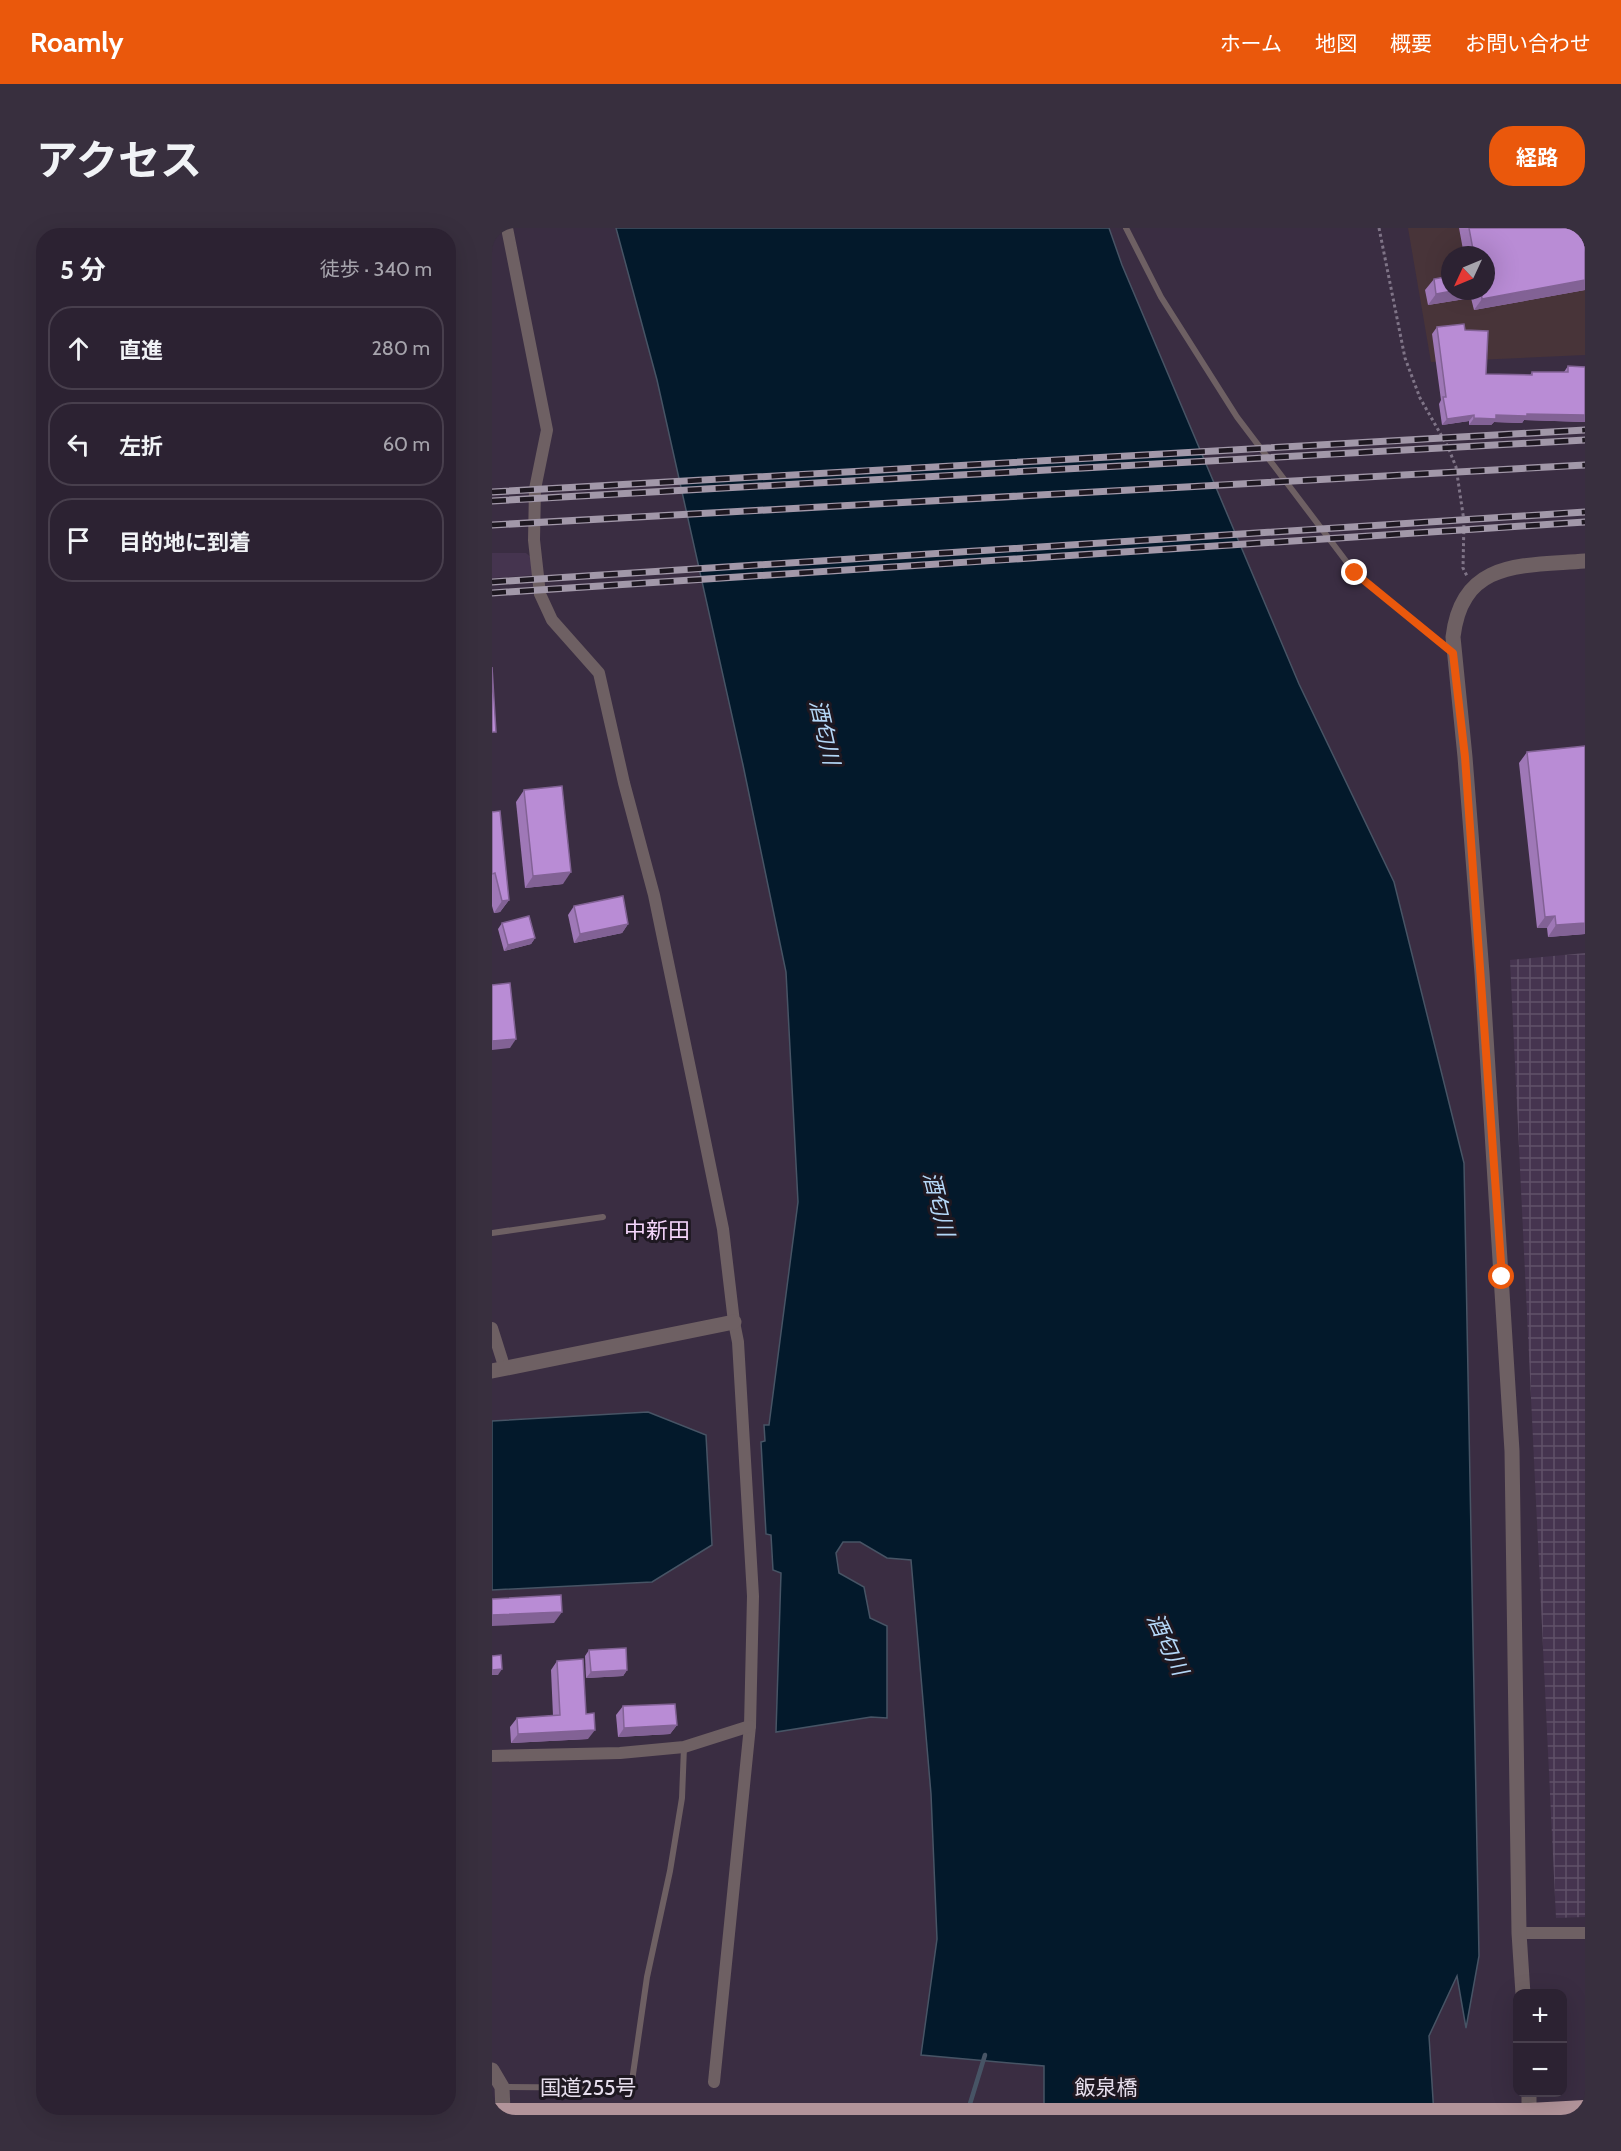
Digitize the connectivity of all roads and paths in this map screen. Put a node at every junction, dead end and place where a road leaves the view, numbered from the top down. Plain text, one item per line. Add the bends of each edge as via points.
1 (507, 228) edge
2 (1126, 228) edge
3 (1379, 228) edge
4 (1585, 561) edge
5 (1473, 587) junction
6 (1453, 653) junction
7 (603, 1217) dead end
8 (492, 1233) edge
9 (734, 1322) junction
10 (492, 1328) edge
11 (499, 1370) edge
12 (750, 1726) junction
13 (684, 1747) junction
14 (492, 1756) edge
15 (1519, 1933) junction
16 (1585, 1933) edge
17 (1523, 1989) edge
18 (492, 2070) edge
19 (714, 2082) dead end
20 (502, 2087) junction
21 (1531, 2097) edge
22 (1585, 2108) edge
23 (683, 2110) joint
24 (498, 2111) edge
25 (1536, 2112) edge

1 - 9 street via 547,430 535,489 534,540 540,594 552,620 599,673 654,896 694,1086 723,1229
2 - 6 lane via 1161,297 1237,417 1355,573
3 - 5 path via 1405,358 1420,398 1456,467 1464,521 1462,568
4 - 5 street via 1499,570
5 - 6 street via 1460,605 1455,621
6 - 15 street via 1482,973 1512,1451
7 - 8 lane
9 - 11 street
9 - 12 street via 753,1596
10 - 11 street
12 - 13 street
12 - 19 street
13 - 14 street
13 - 20 lane via 682,1798 646,1977 631,2088
15 - 16 street
15 - 17 street
18 - 20 street
20 - 24 street
21 - 25 street
22 - 25 highway
23 - 24 highway, 国道255号
23 - 25 highway, 飯泉橋

